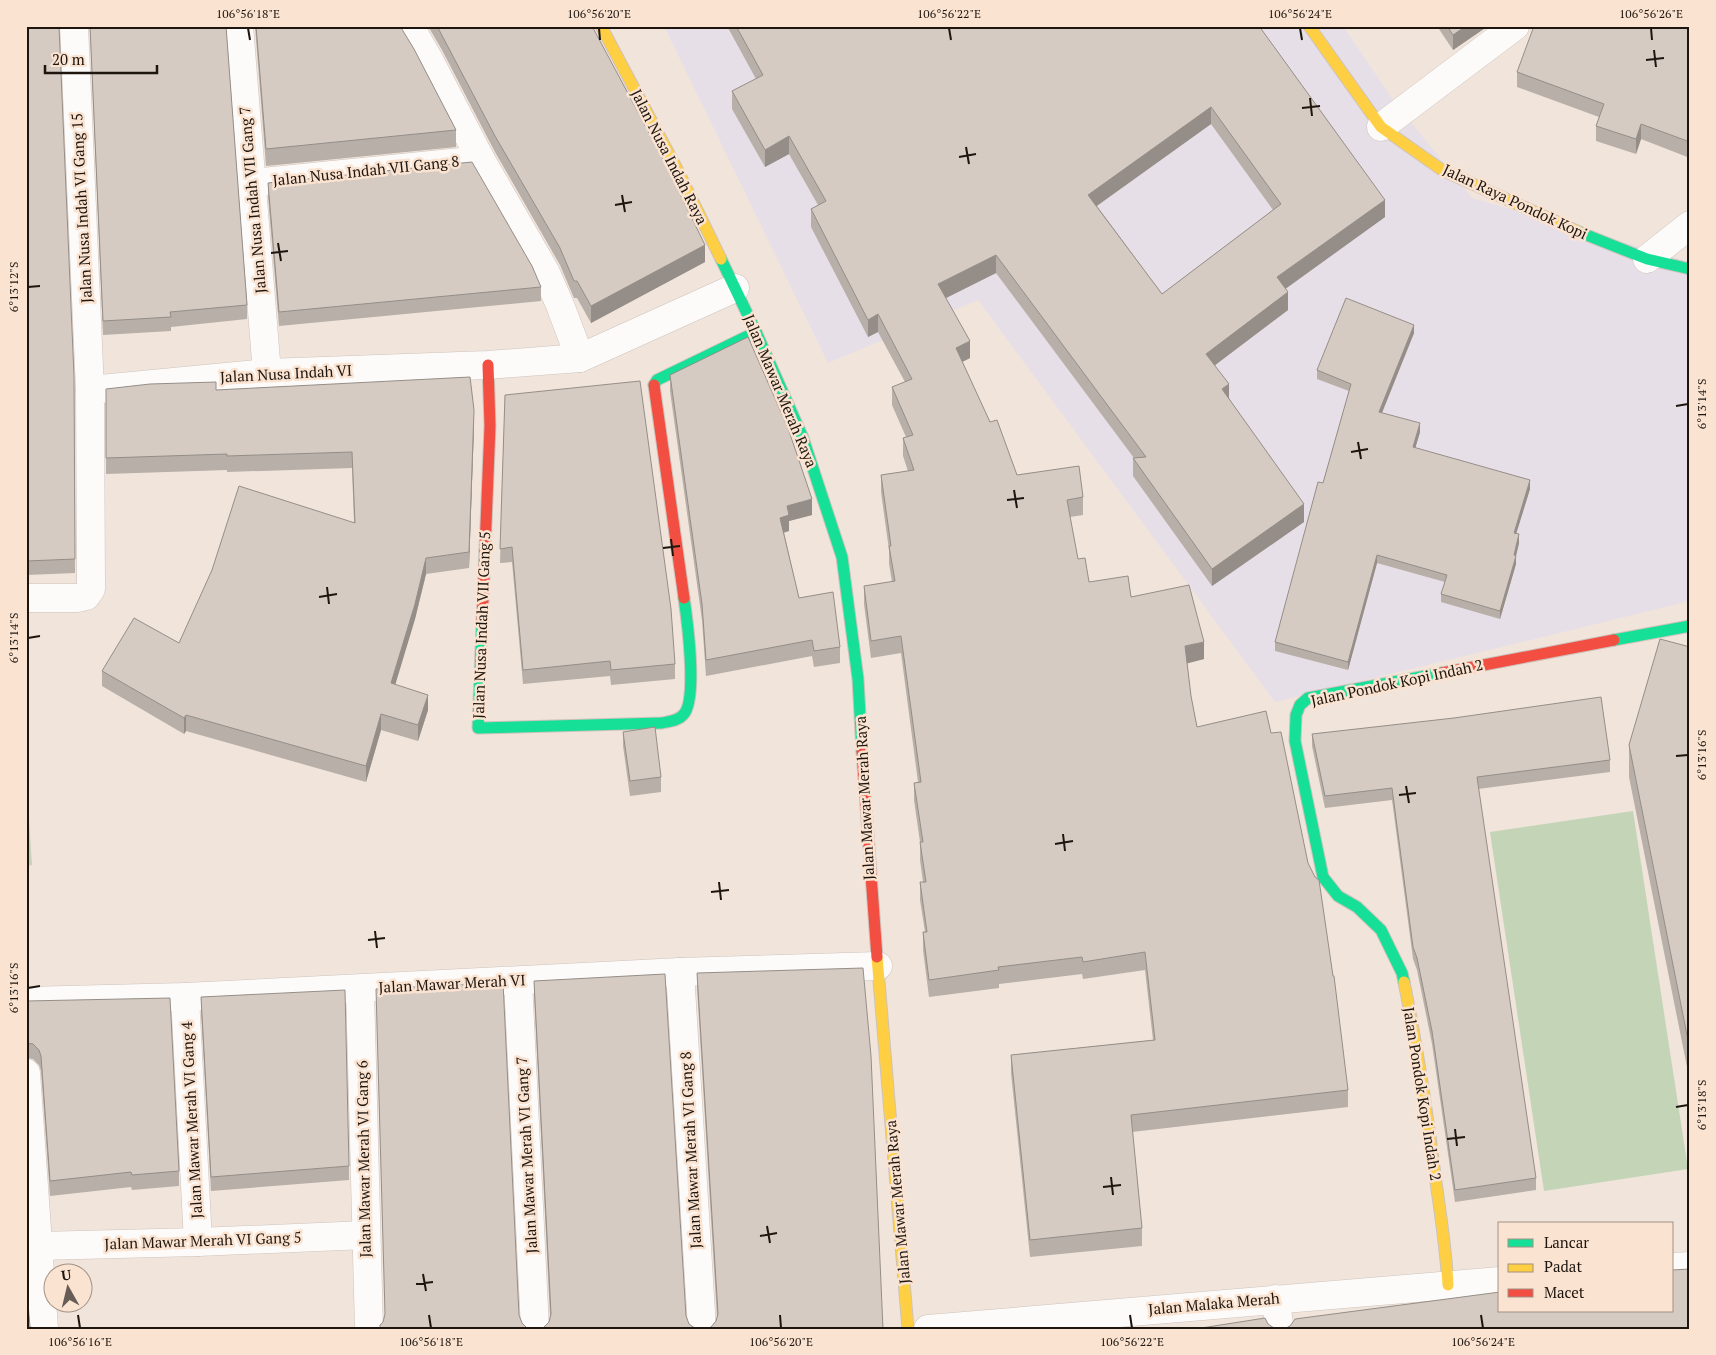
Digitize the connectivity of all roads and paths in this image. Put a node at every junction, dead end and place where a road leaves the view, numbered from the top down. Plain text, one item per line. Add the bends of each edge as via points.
1 (74, 26) edge
2 (239, 26) edge
3 (407, 26) edge
4 (601, 26) edge
5 (1309, 26) edge
6 (1515, 26) edge
7 (1381, 127) junction
8 (481, 160) junction
9 (251, 183) junction
10 (1690, 226) edge
11 (1647, 258) junction
12 (1690, 269) edge
13 (734, 288) junction
14 (756, 332) junction
15 (580, 358) junction
16 (488, 365) junction
17 (267, 373) junction
18 (90, 390) junction
19 (26, 598) edge
20 (1690, 626) edge
21 (878, 966) junction
22 (680, 972) junction
23 (518, 981) junction
24 (360, 989) junction
25 (185, 997) junction
26 (26, 1001) edge
27 (26, 1073) edge
28 (366, 1235) junction
29 (198, 1242) junction
30 (39, 1246) junction
31 (1690, 1266) edge
32 (1674, 1267) edge
33 (1498, 1281) edge
34 (1448, 1286) junction
35 (1275, 1299) junction
36 (44, 1329) edge
37 (368, 1329) edge
38 (535, 1329) edge
39 (702, 1329) edge
40 (908, 1329) edge
41 (928, 1329) edge
42 (1280, 1329) edge

1 - 18 street, Jalan Nusa Indah VI Gang 15
2 - 9 street, Jalan Nusa Indah VII Gang 7
3 - 8 street via 428,58
4 - 13 street, Jalan Nusa Indah Raya via 677,169
5 - 7 street, Jalan Raya Pondok Kopi
6 - 7 street
7 - 11 street, Jalan Raya Pondok Kopi via 1442,170 1574,230
8 - 9 street, Jalan Nusa Indah VII Gang 8
8 - 15 street via 546,273
9 - 17 street, Jalan Nusa Indah VII Gang 7
10 - 11 street
11 - 12 street, Jalan Raya Pondok Kopi
13 - 14 street, Jalan Mawar Merah Raya
13 - 15 street, Jalan Nusa Indah VI
14 - 16 street, Jalan Nusa Indah VII Gang 5 via 656,380 654,386 687,622 691,689 685,714 677,720 662,723 478,728 490,426
14 - 21 street, Jalan Mawar Merah Raya via 803,438 842,557 858,679
15 - 16 street, Jalan Nusa Indah VI
16 - 17 street, Jalan Nusa Indah VI
17 - 18 street, Jalan Nusa Indah VI
18 - 19 street via 91,589 86,596 78,598
20 - 34 street, Jalan Pondok Kopi Indah 2 via 1308,698 1296,715 1295,740 1323,877 1338,896 1357,907 1381,930 1402,973 1428,1118
21 - 22 street, Jalan Mawar Merah VI
21 - 40 street, Jalan Mawar Merah Raya
22 - 23 street, Jalan Mawar Merah VI
22 - 39 street, Jalan Mawar Merah VI Gang 8
23 - 24 street, Jalan Mawar Merah VI
23 - 38 street, Jalan Mawar Merah VI Gang 7
24 - 25 street, Jalan Mawar Merah VI
24 - 28 street, Jalan Mawar Merah VI Gang 6
25 - 26 street, Jalan Mawar Merah VI
25 - 29 street, Jalan Mawar Merah VI Gang 4
27 - 30 street
28 - 29 street, Jalan Mawar Merah VI Gang 5
28 - 37 street, Jalan Mawar Merah VI Gang 6
29 - 30 street, Jalan Mawar Merah VI Gang 5
30 - 36 street
31 - 32 street
33 - 34 street, Jalan Malaka Merah
34 - 35 street, Jalan Malaka Merah
35 - 41 street, Jalan Malaka Merah
35 - 42 street

